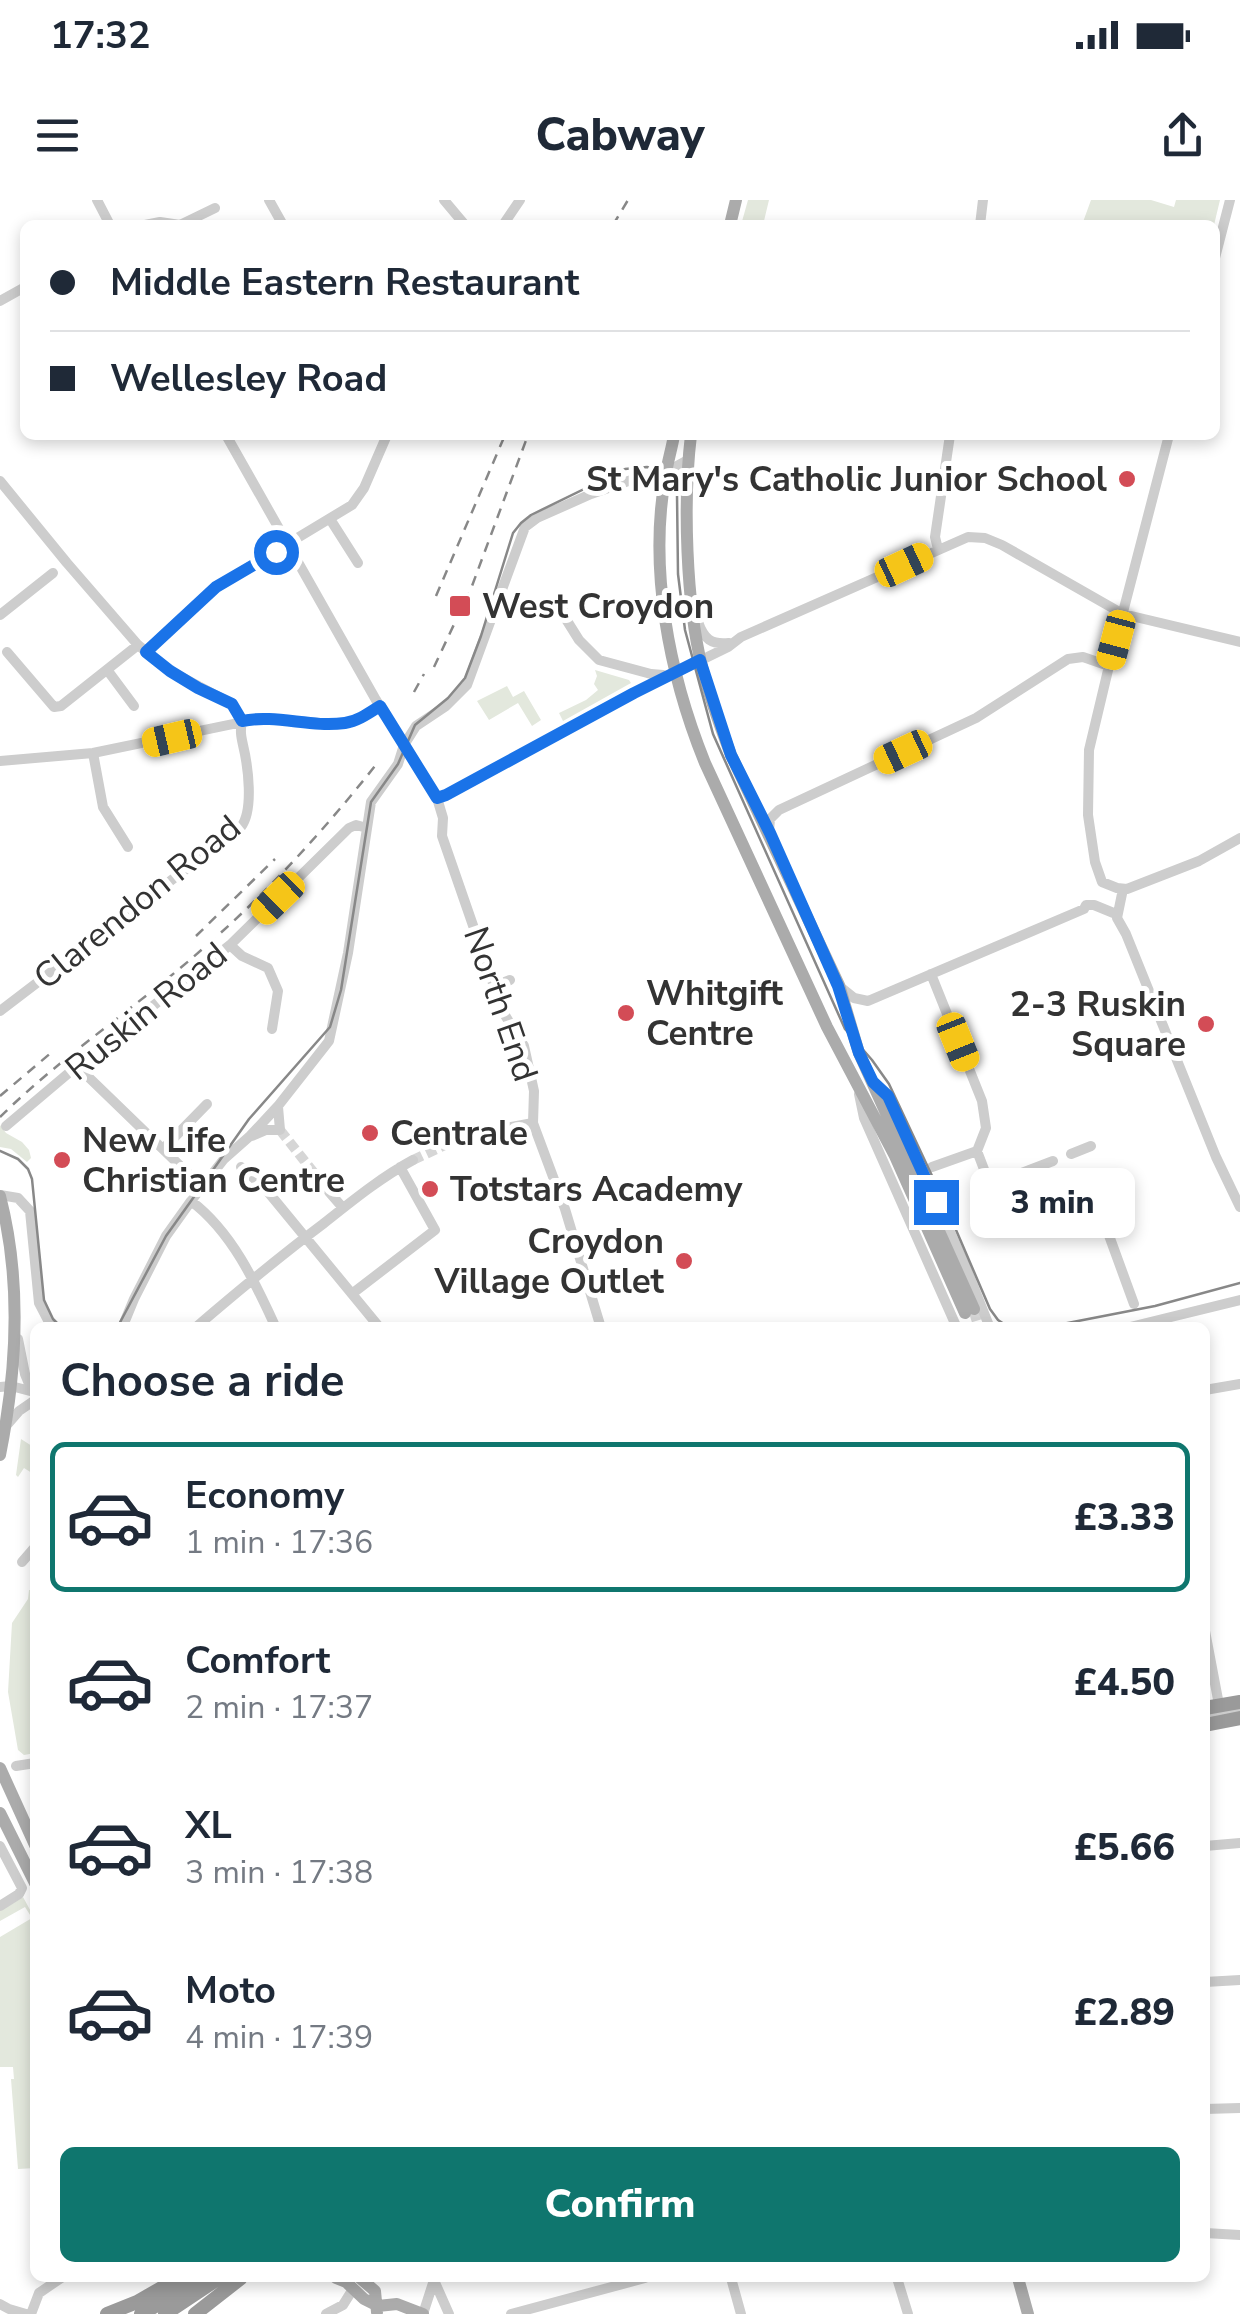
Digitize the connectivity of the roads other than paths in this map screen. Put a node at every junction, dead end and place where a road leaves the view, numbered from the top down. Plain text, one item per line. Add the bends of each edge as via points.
1 (444, 200) edge
2 (1230, 200) edge
3 (215, 208) dead end
4 (189, 220) edge
5 (461, 220) edge
6 (1220, 239) edge
7 (229, 440) edge
8 (385, 440) edge
9 (673, 440) edge
10 (690, 440) edge
11 (949, 440) edge
12 (1169, 440) edge
13 (688, 460) junction
14 (666, 473) junction
15 (650, 478) junction
16 (0, 481) edge
17 (330, 519) junction
18 (662, 522) junction
19 (289, 543) junction
20 (943, 547) junction
21 (358, 563) dead end
22 (59, 569) junction
23 (563, 609) dead end
24 (694, 612) junction
25 (1123, 614) junction
26 (0, 615) edge
27 (735, 641) junction
28 (1240, 642) edge
29 (142, 648) junction
30 (7, 652) dead end
31 (700, 660) junction
32 (1109, 666) junction
33 (108, 671) junction
34 (672, 673) junction
35 (134, 706) dead end
36 (380, 706) junction
37 (242, 721) junction
38 (404, 745) junction
39 (94, 753) junction
40 (0, 760) edge
41 (437, 798) junction
42 (367, 828) junction
43 (770, 833) junction
44 (1240, 838) edge
45 (128, 847) dead end
46 (1113, 886) junction
47 (1105, 910) junction
48 (230, 944) junction
49 (931, 974) junction
50 (510, 980) dead end
51 (495, 986) junction
52 (838, 986) junction
53 (0, 1011) edge
54 (272, 1029) dead end
55 (77, 1066) junction
56 (866, 1083) junction
57 (207, 1104) dead end
58 (278, 1106) junction
59 (529, 1123) junction
60 (13, 1125) dead end
61 (250, 1136) junction
62 (464, 1136) tunnel mouth
63 (1091, 1146) dead end
64 (163, 1149) junction
65 (977, 1151) junction
66 (1071, 1154) dead end
67 (412, 1160) tunnel mouth
68 (1053, 1161) dead end
69 (241, 1167) dead end
70 (400, 1167) junction
71 (932, 1167) dead end
72 (201, 1186) junction
73 (330, 1193) tunnel mouth
74 (4, 1196) edge
75 (191, 1200) junction
76 (1107, 1205) dead end
77 (1240, 1207) edge
78 (343, 1208) junction
79 (306, 1236) junction
80 (254, 1278) junction
81 (353, 1294) junction
82 (1240, 1300) edge
83 (1134, 1304) dead end
84 (969, 1311) tunnel mouth
85 (15, 1317) junction
86 (49, 1322) edge
87 (125, 1322) edge
88 (201, 1322) edge
89 (273, 1322) edge
90 (375, 1322) edge
91 (598, 1322) edge
92 (954, 1322) edge
93 (988, 1322) edge
94 (1157, 1322) edge
95 (1240, 1384) edge
96 (30, 1385) edge
97 (6, 1387) edge
98 (1210, 1389) edge
99 (30, 1398) edge
100 (6, 1427) junction
101 (0, 1455) edge
102 (30, 1553) edge
103 (22, 1562) dead end
104 (1240, 1702) edge
105 (1212, 1707) edge
106 (1240, 1714) edge
107 (1210, 1723) edge
108 (30, 1764) edge
109 (16, 1766) dead end
110 (0, 1768) edge
111 (0, 1813) edge
112 (30, 1833) edge
113 (1240, 1844) edge
114 (0, 1846) edge
115 (1210, 1846) edge
116 (30, 1873) edge
117 (0, 1906) edge
118 (1240, 1980) edge
119 (1210, 1982) edge
120 (1240, 2108) edge
121 (1210, 2109) edge
122 (1210, 2234) edge
123 (1240, 2235) edge
124 (55, 2282) edge
125 (172, 2282) edge
126 (198, 2282) edge
127 (214, 2282) edge
128 (231, 2282) edge
129 (433, 2282) edge
130 (435, 2282) edge
131 (615, 2282) edge
132 (732, 2282) edge
133 (898, 2282) edge
134 (1019, 2282) edge
135 (357, 2283) edge
136 (184, 2304) edge
137 (6, 2309) edge
138 (377, 2310) edge
139 (28, 2314) edge
140 (107, 2314) edge
141 (141, 2314) edge
142 (165, 2314) edge
143 (326, 2314) edge
144 (423, 2314) edge
145 (449, 2314) edge
146 (511, 2314) edge
147 (741, 2314) edge
148 (908, 2314) edge
149 (1028, 2314) edge

1 - 5 street
2 - 6 street
3 - 4 street
7 - 19 street, North End
8 - 17 street via 358,498
9 - 14 main road
10 - 13 main road
11 - 20 street via 935,537
12 - 25 street
13 - 14 street
13 - 24 main road
14 - 15 street
14 - 18 main road
15 - 18 street
15 - 38 street via 591,494 525,527 467,685 416,726
16 - 22 street
17 - 19 street
17 - 21 street
18 - 34 main road
19 - 29 street via 216,587
19 - 36 street, North End
20 - 25 street via 972,537 994,541
20 - 27 street
22 - 26 street
22 - 29 street
23 - 34 street via 599,660
24 - 27 street via 709,640
24 - 31 main road
25 - 28 street
25 - 32 street
27 - 31 street
29 - 33 street
29 - 37 street via 232,704
30 - 33 street via 54,707
31 - 34 street
31 - 43 main road via 731,755
32 - 43 street via 1083,657 1064,660 976,718 779,810
32 - 46 street via 1087,769 1097,870
33 - 35 street
34 - 41 street
34 - 56 main road via 705,762 825,1022
36 - 37 street via 345,723
36 - 38 street, North End
37 - 39 street
37 - 53 street, Clarendon Road via 248,812 242,827
38 - 41 street, North End
38 - 42 street via 373,799
39 - 40 street
39 - 45 street via 102,807
41 - 51 street, North End via 442,836
42 - 48 street, Ruskin Road via 349,828
42 - 58 street via 329,1041
43 - 52 main road
44 - 46 street via 1138,886
46 - 47 street
46 - 47 street
47 - 49 street via 1086,905
47 - 77 street
48 - 54 street via 268,968 280,1013
48 - 55 street, Ruskin Road
49 - 52 street via 864,1001
49 - 65 street via 982,1101 986,1128
50 - 51 street
51 - 59 street, North End via 524,1046 534,1091
52 - 56 main road
55 - 60 street, Ruskin Road
55 - 64 street
56 - 84 main road
56 - 92 street via 861,1110
56 - 93 street via 888,1096
57 - 64 street
58 - 61 street
58 - 61 street via 280,1130
59 - 62 street
59 - 91 street, North End via 565,1208
61 - 72 street
63 - 66 street
64 - 72 street
65 - 68 street via 990,1185
65 - 71 street
67 - 70 street
69 - 79 street
70 - 78 street
70 - 81 street via 436,1230
72 - 75 street
73 - 78 street
74 - 85 main road
74 - 86 street via 30,1212 39,1303
75 - 80 street
75 - 87 street
76 - 83 street via 1099,1208
78 - 79 street
79 - 80 street
79 - 81 street
80 - 88 street
80 - 89 street
81 - 90 street
82 - 94 street
85 - 96 street
85 - 97 main road
95 - 98 street
97 - 100 main road
99 - 100 street
100 - 101 main road
102 - 103 street
104 - 105 highway
105 - 106 street
106 - 107 highway
108 - 109 street
110 - 112 main road
111 - 116 main road
113 - 115 street
114 - 117 street via 22,1888
118 - 119 street
120 - 121 street
122 - 123 street
124 - 139 street via 39,2293
125 - 140 highway
126 - 136 highway
127 - 136 highway
128 - 136 highway
129 - 144 street
130 - 145 street
131 - 146 street
132 - 147 street
133 - 148 street
134 - 149 main road
135 - 138 main road
135 - 143 street via 343,2305
136 - 141 highway
136 - 142 highway
137 - 139 street
138 - 144 main road via 397,2304

